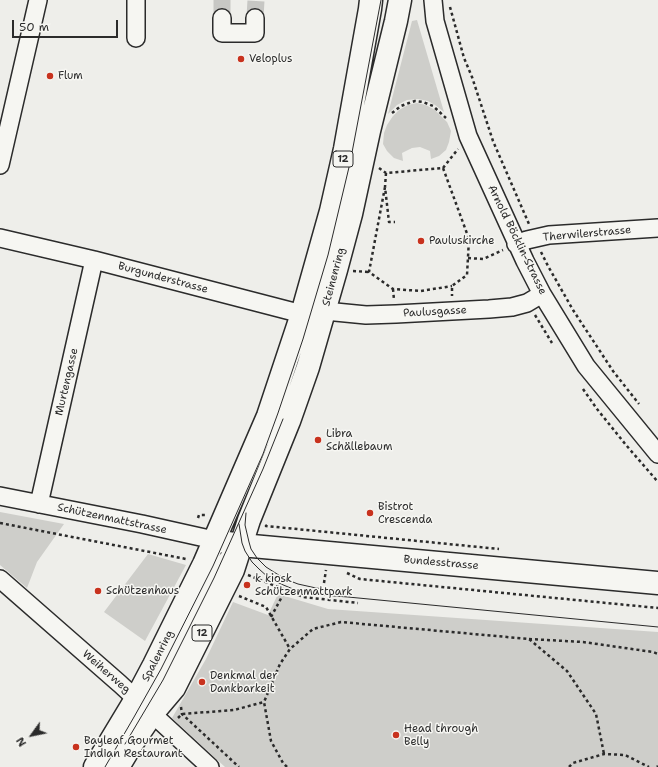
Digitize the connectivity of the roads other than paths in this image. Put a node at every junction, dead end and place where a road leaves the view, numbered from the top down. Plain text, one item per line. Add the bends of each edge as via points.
1 (38, 0) edge
2 (136, 0) edge
3 (371, 0) edge
4 (400, 0) edge
5 (421, 0) edge
6 (433, 0) edge
7 (222, 18) tunnel mouth
8 (255, 18) tunnel mouth
9 (435, 21) junction
10 (136, 38) dead end
11 (0, 165) edge
12 (658, 228) edge
13 (0, 238) edge
14 (516, 244) junction
15 (94, 260) junction
16 (542, 294) junction
17 (325, 312) junction
18 (302, 314) junction
19 (658, 454) edge
20 (0, 496) edge
21 (39, 504) junction
22 (226, 543) junction
23 (0, 579) edge
24 (658, 583) edge
25 (136, 699) junction
26 (152, 714) junction
27 (94, 767) edge
28 (118, 767) edge
29 (210, 767) edge

1 - 11 street
2 - 10 street
3 - 18 main road, Steinenring / 12 via 345,149
4 - 17 main road, Steinenring / 12 via 351,214
5 - 9 street, Arnold Böcklin-Strasse
6 - 9 street, Arnold Böcklin-Strasse
7 - 8 street via 222,33 255,33
9 - 14 street, Arnold Böcklin-Strasse via 468,136
12 - 14 street, Therwilerstrasse via 549,235
13 - 15 street, Burgunderstrasse
14 - 16 street, Arnold Böcklin-Strasse
15 - 18 street, Burgunderstrasse
15 - 21 street, Murtengasse
16 - 17 street, Paulusgasse via 527,303 489,310 366,315
16 - 19 street, Arnold Böcklin-Strasse via 586,366
17 - 18 street, Burgunderstrasse
17 - 22 main road, Steinenring / 12 via 289,421 249,520
18 - 22 main road, Steinenring / 12
20 - 21 street, Schützenmattstrasse
21 - 22 street, Schützenmattstrasse
22 - 24 main road, Bundesstrasse
22 - 25 main road, Spalenring / 12 via 204,564
22 - 26 main road, 12 via 233,570 174,688
23 - 25 street, Weiherweg
25 - 26 street, Weiherweg
25 - 27 main road, Spalenring / 12
26 - 28 main road, 12
26 - 29 street, Weiherweg

